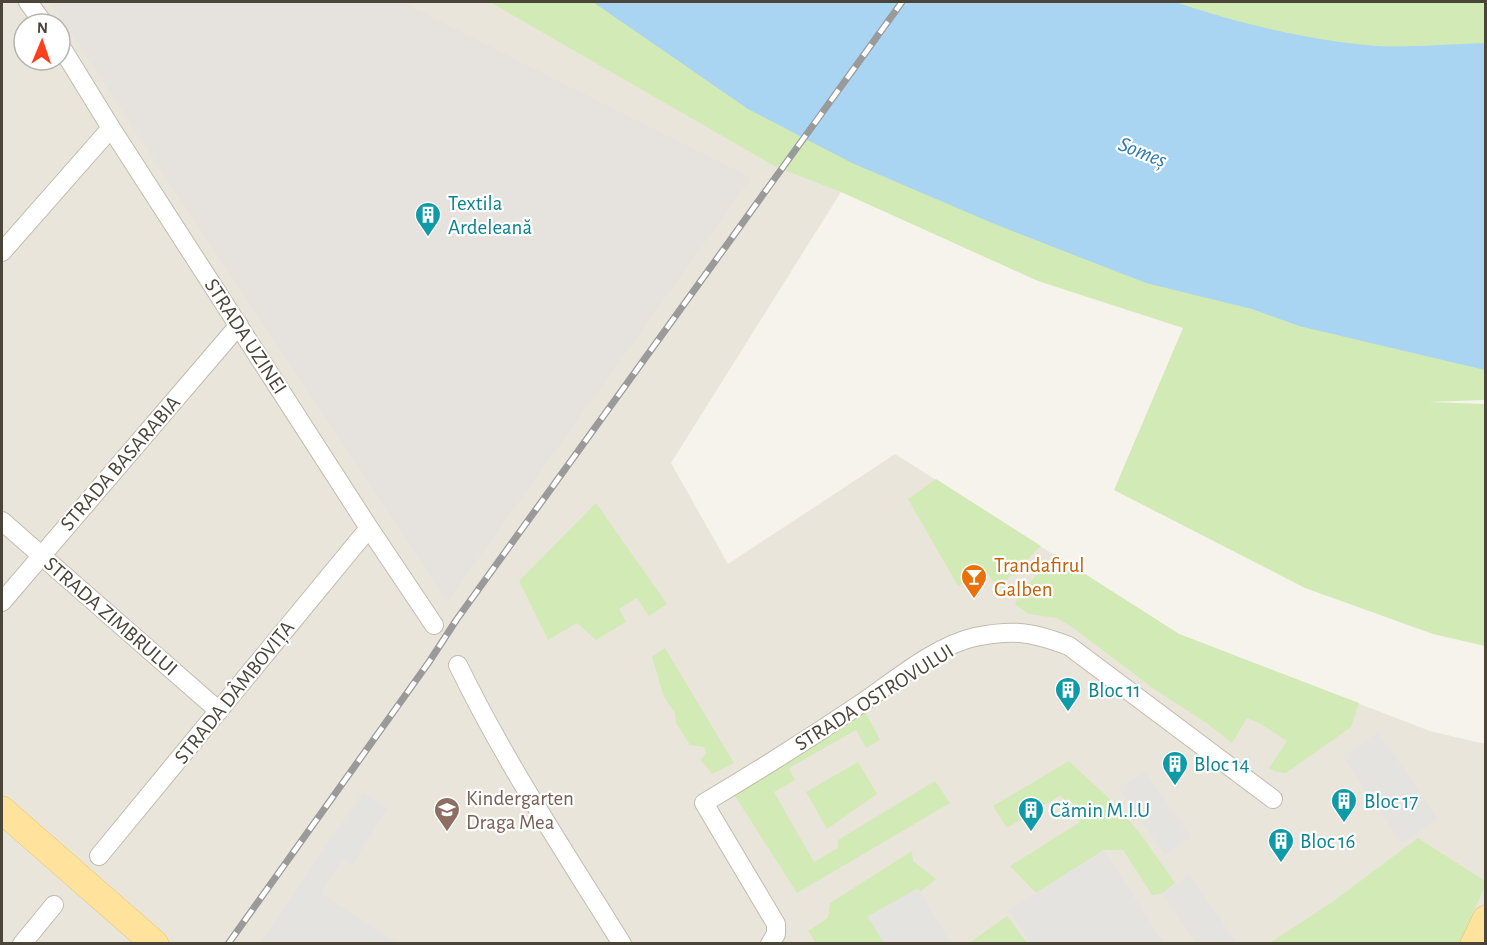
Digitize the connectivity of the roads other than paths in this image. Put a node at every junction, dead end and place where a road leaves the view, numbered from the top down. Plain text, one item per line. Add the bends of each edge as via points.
1 (72, 65) edge
2 (111, 128) junction
3 (2, 252) edge
4 (239, 325) junction
5 (2, 521) edge
6 (369, 528) junction
7 (41, 555) junction
8 (2, 602) edge
9 (434, 625) dead end
10 (458, 665) dead end
11 (219, 711) junction
12 (1273, 799) dead end
13 (2, 810) edge
14 (99, 856) dead end
15 (54, 905) dead end
16 (1485, 919) edge
17 (22, 944) edge
18 (155, 944) edge
19 (622, 944) edge
20 (770, 944) edge
21 (1474, 944) edge

1 - 2 street, STRADA UZINEI
2 - 3 street
2 - 4 street, STRADA UZINEI
4 - 6 street, STRADA UZINEI
4 - 7 street, STRADA BASARABIA
5 - 7 street, STRADA ZIMBRULUI
6 - 9 street, STRADA UZINEI
6 - 11 street, STRADA DÂMBOVIȚA
7 - 8 street, STRADA BASARABIA
7 - 11 street, STRADA ZIMBRULUI
10 - 19 street via 480,711
11 - 14 street, STRADA DÂMBOVIȚA
12 - 20 street, STRADA OSTROVULUI via 1068,646 1036,634 1008,632 973,637 935,653 704,803 776,924
13 - 18 main road
15 - 17 street
16 - 21 main road

